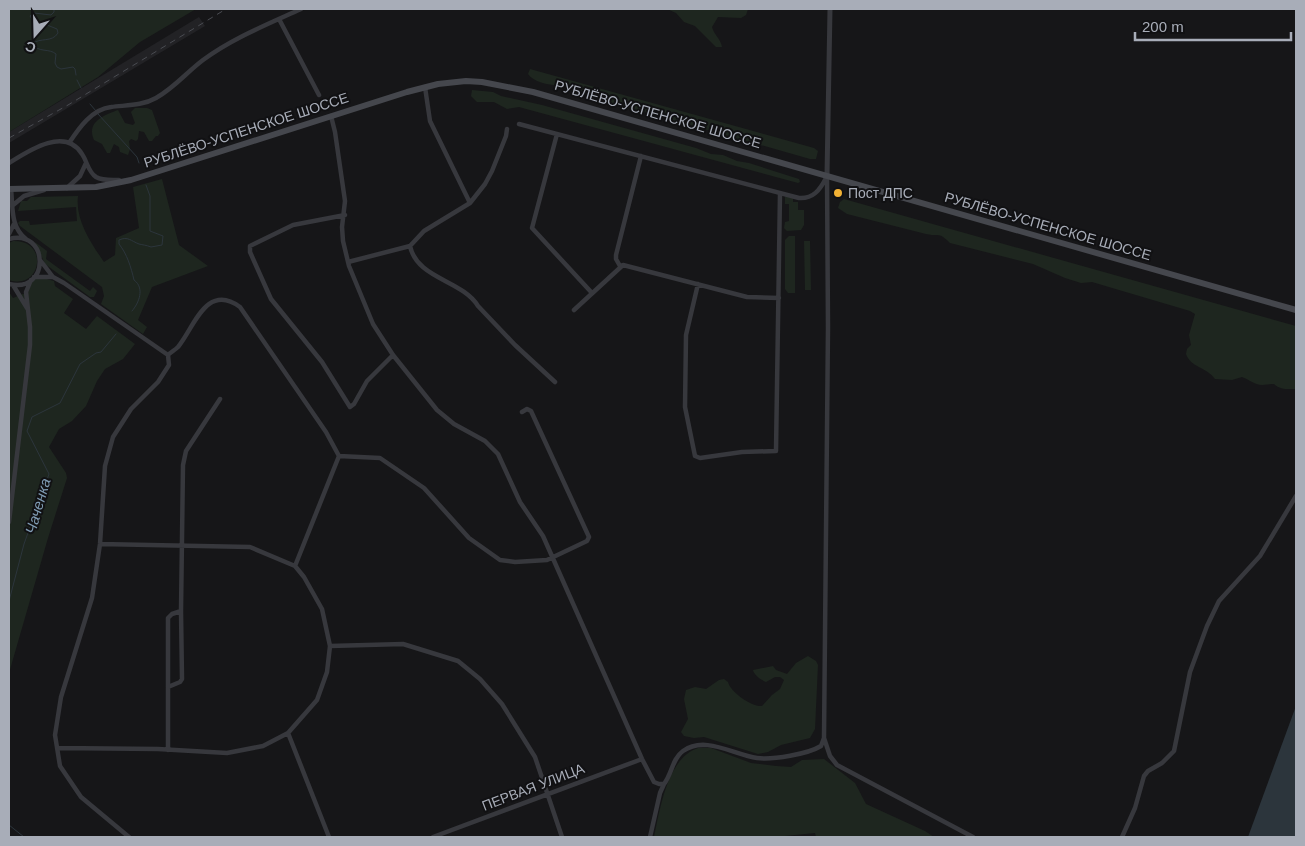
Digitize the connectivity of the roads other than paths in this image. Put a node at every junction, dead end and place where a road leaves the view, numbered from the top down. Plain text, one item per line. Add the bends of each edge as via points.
1 (301, 9) edge
2 (830, 9) edge
3 (279, 19) junction
4 (425, 88) junction
5 (319, 95) dead end
6 (330, 116) junction
7 (519, 124) dead end
8 (507, 129) dead end
9 (557, 134) junction
10 (69, 143) junction
11 (641, 156) junction
12 (86, 161) junction
13 (9, 163) edge
14 (827, 175) junction
15 (131, 180) junction
16 (50, 188) junction
17 (66, 188) junction
18 (10, 189) edge
19 (780, 193) junction
20 (9, 200) edge
21 (470, 203) junction
22 (12, 206) junction
23 (345, 215) junction
24 (14, 224) junction
25 (9, 234) edge
26 (9, 239) edge
27 (29, 241) junction
28 (410, 246) junction
29 (40, 260) junction
30 (348, 262) junction
31 (620, 266) junction
32 (52, 277) junction
33 (33, 279) junction
34 (11, 284) edge
35 (698, 284) junction
36 (592, 293) junction
37 (779, 298) junction
38 (28, 309) junction
39 (574, 310) dead end
40 (1296, 310) edge
41 (168, 355) junction
42 (393, 355) junction
43 (555, 382) dead end
44 (220, 399) dead end
45 (522, 412) dead end
46 (339, 456) junction
47 (1296, 496) edge
48 (9, 522) edge
49 (100, 544) junction
50 (181, 545) junction
51 (554, 558) junction
52 (295, 566) junction
53 (181, 611) junction
54 (330, 646) junction
55 (168, 687) junction
56 (288, 733) junction
57 (824, 738) junction
58 (57, 748) junction
59 (168, 750) junction
60 (642, 759) junction
61 (664, 784) junction
62 (548, 793) junction
63 (129, 837) edge
64 (329, 837) edge
65 (433, 837) edge
66 (562, 837) edge
67 (650, 837) edge
68 (973, 837) edge
69 (1122, 837) edge

1 - 3 street
2 - 14 street
3 - 5 street
3 - 10 street via 202,60 157,98 106,108 92,116
4 - 6 main road, РУБЛЁВО-УСПЕНСКОЕ ШОССЕ
4 - 14 main road, РУБЛЁВО-УСПЕНСКОЕ ШОССЕ via 438,84 482,82 516,88
4 - 21 street via 430,122
6 - 15 main road, РУБЛЁВО-УСПЕНСКОЕ ШОССЕ
6 - 23 street via 335,132
7 - 9 street
8 - 21 street via 492,171
9 - 11 street
9 - 36 street via 532,228
10 - 12 street
10 - 13 street via 50,142
11 - 19 street
11 - 31 street via 616,255
12 - 15 street via 97,178
12 - 17 street via 80,176
14 - 19 street via 819,191 812,196 799,198
14 - 40 main road, РУБЛЁВО-УСПЕНСКОЕ ШОССЕ
14 - 57 street
15 - 17 main road, РУБЛЁВО-УСПЕНСКОЕ ШОССЕ via 96,187
16 - 17 main road, РУБЛЁВО-УСПЕНСКОЕ ШОССЕ
16 - 18 main road, РУБЛЁВО-УСПЕНСКОЕ ШОССЕ
16 - 22 street via 26,194
18 - 22 street
19 - 37 street
20 - 22 street
21 - 28 street via 424,231
22 - 24 street
23 - 30 street via 342,236
23 - 42 street via 293,225 250,246 250,252 272,299 322,362 350,407 367,381
24 - 25 street
24 - 27 street
26 - 27 street
27 - 29 street via 36,247
28 - 30 street
28 - 43 street via 417,262 474,299 515,345
29 - 32 street
29 - 33 street
30 - 42 street via 373,324
31 - 35 street via 627,265
31 - 36 street
32 - 33 street
32 - 41 street
33 - 34 street
33 - 38 street via 26,292
34 - 38 street
35 - 37 street via 747,297
35 - 37 street via 687,330 685,403 693,453 697,458 776,451
36 - 39 street
38 - 48 street via 30,345
41 - 46 street via 177,348 204,308 218,300 232,301 240,307
41 - 49 street via 169,365 158,382 131,409 113,438 105,466
42 - 51 street via 437,410 454,424 485,441 498,454 520,502 541,530
44 - 50 street via 186,452
45 - 51 street via 531,410 588,537 587,541
46 - 51 street via 380,458 424,488 470,538 500,560 515,562
46 - 52 street
47 - 69 street via 1260,556 1218,601 1190,672 1174,751 1144,776
49 - 50 street
49 - 58 street via 92,598 61,697 55,735
50 - 52 street via 250,547
50 - 53 street
51 - 60 street
52 - 54 street via 322,609
53 - 55 street via 168,618
53 - 55 street via 182,679
54 - 56 street via 327,672 317,700
54 - 62 street via 404,644 458,661 480,679 514,721 536,758
55 - 59 street
56 - 59 street via 263,746 228,753
56 - 64 street
57 - 61 street via 821,746 811,750 765,759 705,744 697,745 677,757
57 - 68 street via 836,765
58 - 59 street
58 - 63 street via 60,766 81,797
60 - 61 street via 654,782
60 - 62 street, ПЕРВАЯ УЛИЦА
61 - 67 street
62 - 65 street, ПЕРВАЯ УЛИЦА
62 - 66 street

